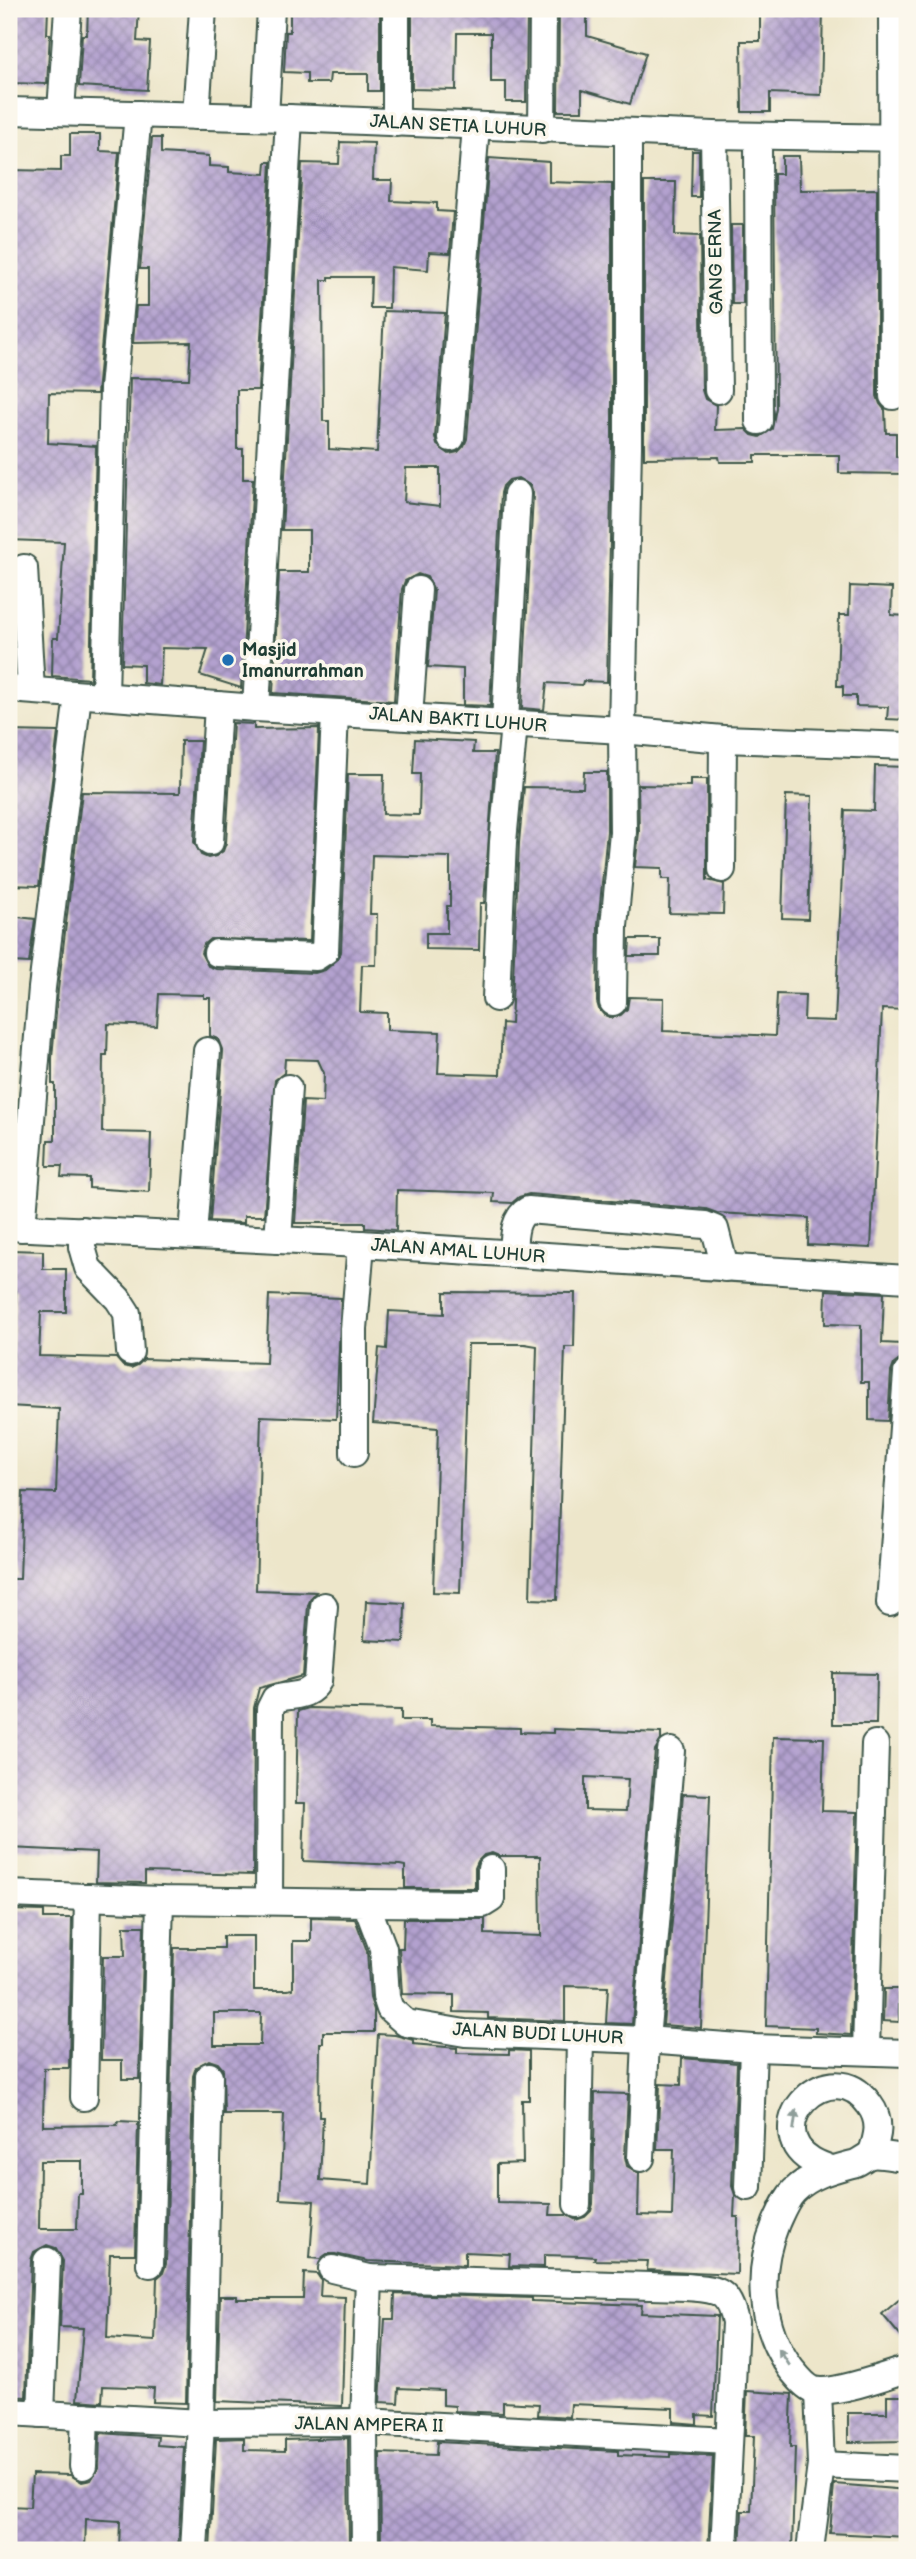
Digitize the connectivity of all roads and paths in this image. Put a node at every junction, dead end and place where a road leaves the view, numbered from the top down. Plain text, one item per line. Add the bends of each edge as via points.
1 (68, 9) edge
2 (203, 9) edge
3 (271, 9) edge
4 (543, 9) edge
5 (892, 9) edge
6 (396, 10) edge
7 (9, 111) edge
8 (61, 111) junction
9 (138, 114) junction
10 (196, 116) junction
11 (277, 118) junction
12 (396, 123) junction
13 (476, 126) junction
14 (542, 130) junction
15 (628, 132) junction
16 (714, 135) junction
17 (758, 136) junction
18 (899, 138) edge
19 (718, 390) dead end
20 (893, 396) dead end
21 (759, 421) dead end
22 (452, 438) dead end
23 (517, 494) dead end
24 (24, 568) dead end
25 (418, 590) dead end
26 (20, 689) edge
27 (78, 695) junction
28 (105, 695) junction
29 (218, 705) junction
30 (256, 708) junction
31 (335, 713) junction
32 (409, 717) junction
33 (510, 723) junction
34 (622, 730) junction
35 (723, 739) junction
36 (907, 746) edge
37 (210, 842) dead end
38 (722, 869) dead end
39 (217, 953) dead end
40 (496, 998) dead end
41 (613, 1002) dead end
42 (208, 1051) dead end
43 (288, 1088) dead end
44 (676, 1221) junction
45 (15, 1228) edge
46 (82, 1230) junction
47 (193, 1236) junction
48 (278, 1240) junction
49 (362, 1244) junction
50 (513, 1254) junction
51 (674, 1266) junction
52 (725, 1268) junction
53 (907, 1279) edge
54 (130, 1352) dead end
55 (907, 1373) edge
56 (354, 1453) dead end
57 (890, 1603) dead end
58 (324, 1606) dead end
59 (875, 1744) dead end
60 (671, 1751) dead end
61 (491, 1869) dead end
62 (9, 1894) edge
63 (88, 1897) junction
64 (160, 1899) junction
65 (269, 1901) junction
66 (366, 1903) junction
67 (580, 2037) junction
68 (646, 2040) junction
69 (753, 2048) junction
70 (866, 2050) junction
71 (907, 2053) edge
72 (209, 2076) dead end
73 (84, 2097) dead end
74 (871, 2155) junction
75 (641, 2158) dead end
76 (907, 2158) edge
77 (831, 2169) junction
78 (748, 2187) dead end
79 (577, 2204) dead end
80 (47, 2260) dead end
81 (150, 2264) dead end
82 (332, 2269) dead end
83 (369, 2278) junction
84 (907, 2370) edge
85 (818, 2391) junction
86 (9, 2412) edge
87 (41, 2414) junction
88 (85, 2416) junction
89 (364, 2422) junction
90 (201, 2424) junction
91 (729, 2441) junction
92 (821, 2465) junction
93 (83, 2466) dead end
94 (907, 2469) edge
95 (194, 2550) edge
96 (365, 2550) edge
97 (724, 2550) edge
98 (810, 2550) edge

1 - 8 street
2 - 10 street
3 - 11 street
4 - 14 street
5 - 18 street
6 - 12 street
7 - 8 street, JALAN SETIA LUHUR
8 - 9 street, JALAN SETIA LUHUR
9 - 10 street, JALAN SETIA LUHUR
9 - 28 street via 113,389
10 - 11 street, JALAN SETIA LUHUR
11 - 12 street, JALAN SETIA LUHUR
11 - 30 street
12 - 13 street, JALAN SETIA LUHUR
13 - 14 street, JALAN SETIA LUHUR
13 - 22 street
14 - 15 street, JALAN SETIA LUHUR
15 - 16 street, JALAN SETIA LUHUR
15 - 34 street
16 - 17 street, JALAN SETIA LUHUR
16 - 19 street, GANG ERNA
17 - 18 street, JALAN SETIA LUHUR
17 - 21 street
18 - 20 street
23 - 33 street
24 - 26 street
25 - 32 street
26 - 27 street, JALAN BAKTI LUHUR
27 - 28 street, JALAN BAKTI LUHUR
27 - 45 street
28 - 29 street, JALAN BAKTI LUHUR
29 - 30 street, JALAN BAKTI LUHUR
29 - 37 street
30 - 31 street, JALAN BAKTI LUHUR
31 - 32 street, JALAN BAKTI LUHUR
31 - 39 street via 325,951 316,957
32 - 33 street, JALAN BAKTI LUHUR
33 - 34 street, JALAN BAKTI LUHUR
33 - 40 street
34 - 35 street, JALAN BAKTI LUHUR
34 - 41 street via 623,832
35 - 36 street, JALAN BAKTI LUHUR
35 - 38 street
42 - 47 street
43 - 48 street
44 - 50 street via 528,1210 520,1214
44 - 51 street
44 - 52 street via 715,1229
45 - 46 street, JALAN AMAL LUHUR
46 - 47 street, JALAN AMAL LUHUR
46 - 54 street via 88,1268 127,1313
47 - 48 street, JALAN AMAL LUHUR
48 - 49 street, JALAN AMAL LUHUR
49 - 50 street, JALAN AMAL LUHUR
49 - 56 street via 354,1329
50 - 51 street, JALAN AMAL LUHUR
51 - 52 street, JALAN AMAL LUHUR
52 - 53 street, JALAN AMAL LUHUR
55 - 57 street
58 - 65 street via 317,1684 307,1694 275,1699 270,1709
59 - 70 street
60 - 68 street
61 - 66 street via 491,1899 483,1904
62 - 63 street
63 - 64 street
63 - 73 street
64 - 65 street
64 - 81 street
65 - 66 street
66 - 67 street, JALAN BUDI LUHUR via 383,1948 390,2009 406,2023 465,2034
67 - 68 street, JALAN BUDI LUHUR
67 - 79 street
68 - 69 street, JALAN BUDI LUHUR
68 - 75 street
69 - 70 street, JALAN BUDI LUHUR
69 - 78 street
70 - 71 street, JALAN BUDI LUHUR
72 - 90 street
74 - 76 street
74 - 77 street
77 -> 74 street via 803,2154 793,2131 802,2100 826,2087 856,2090 874,2110 878,2131
85 -> 77 street via 804,2383 781,2355 769,2331 763,2279 781,2210 805,2181
80 - 87 street
82 - 83 street
83 - 89 street
83 - 91 street via 686,2287 719,2292 731,2302 735,2322
84 - 85 street
85 - 92 street
86 - 87 street, JALAN AMPERA II
87 - 88 street, JALAN AMPERA II
88 - 90 street, JALAN AMPERA II
88 - 93 street
89 - 90 street, JALAN AMPERA II
89 - 91 street, JALAN AMPERA II
89 - 96 street
90 - 95 street
91 - 97 street
92 - 94 street
92 - 98 street

